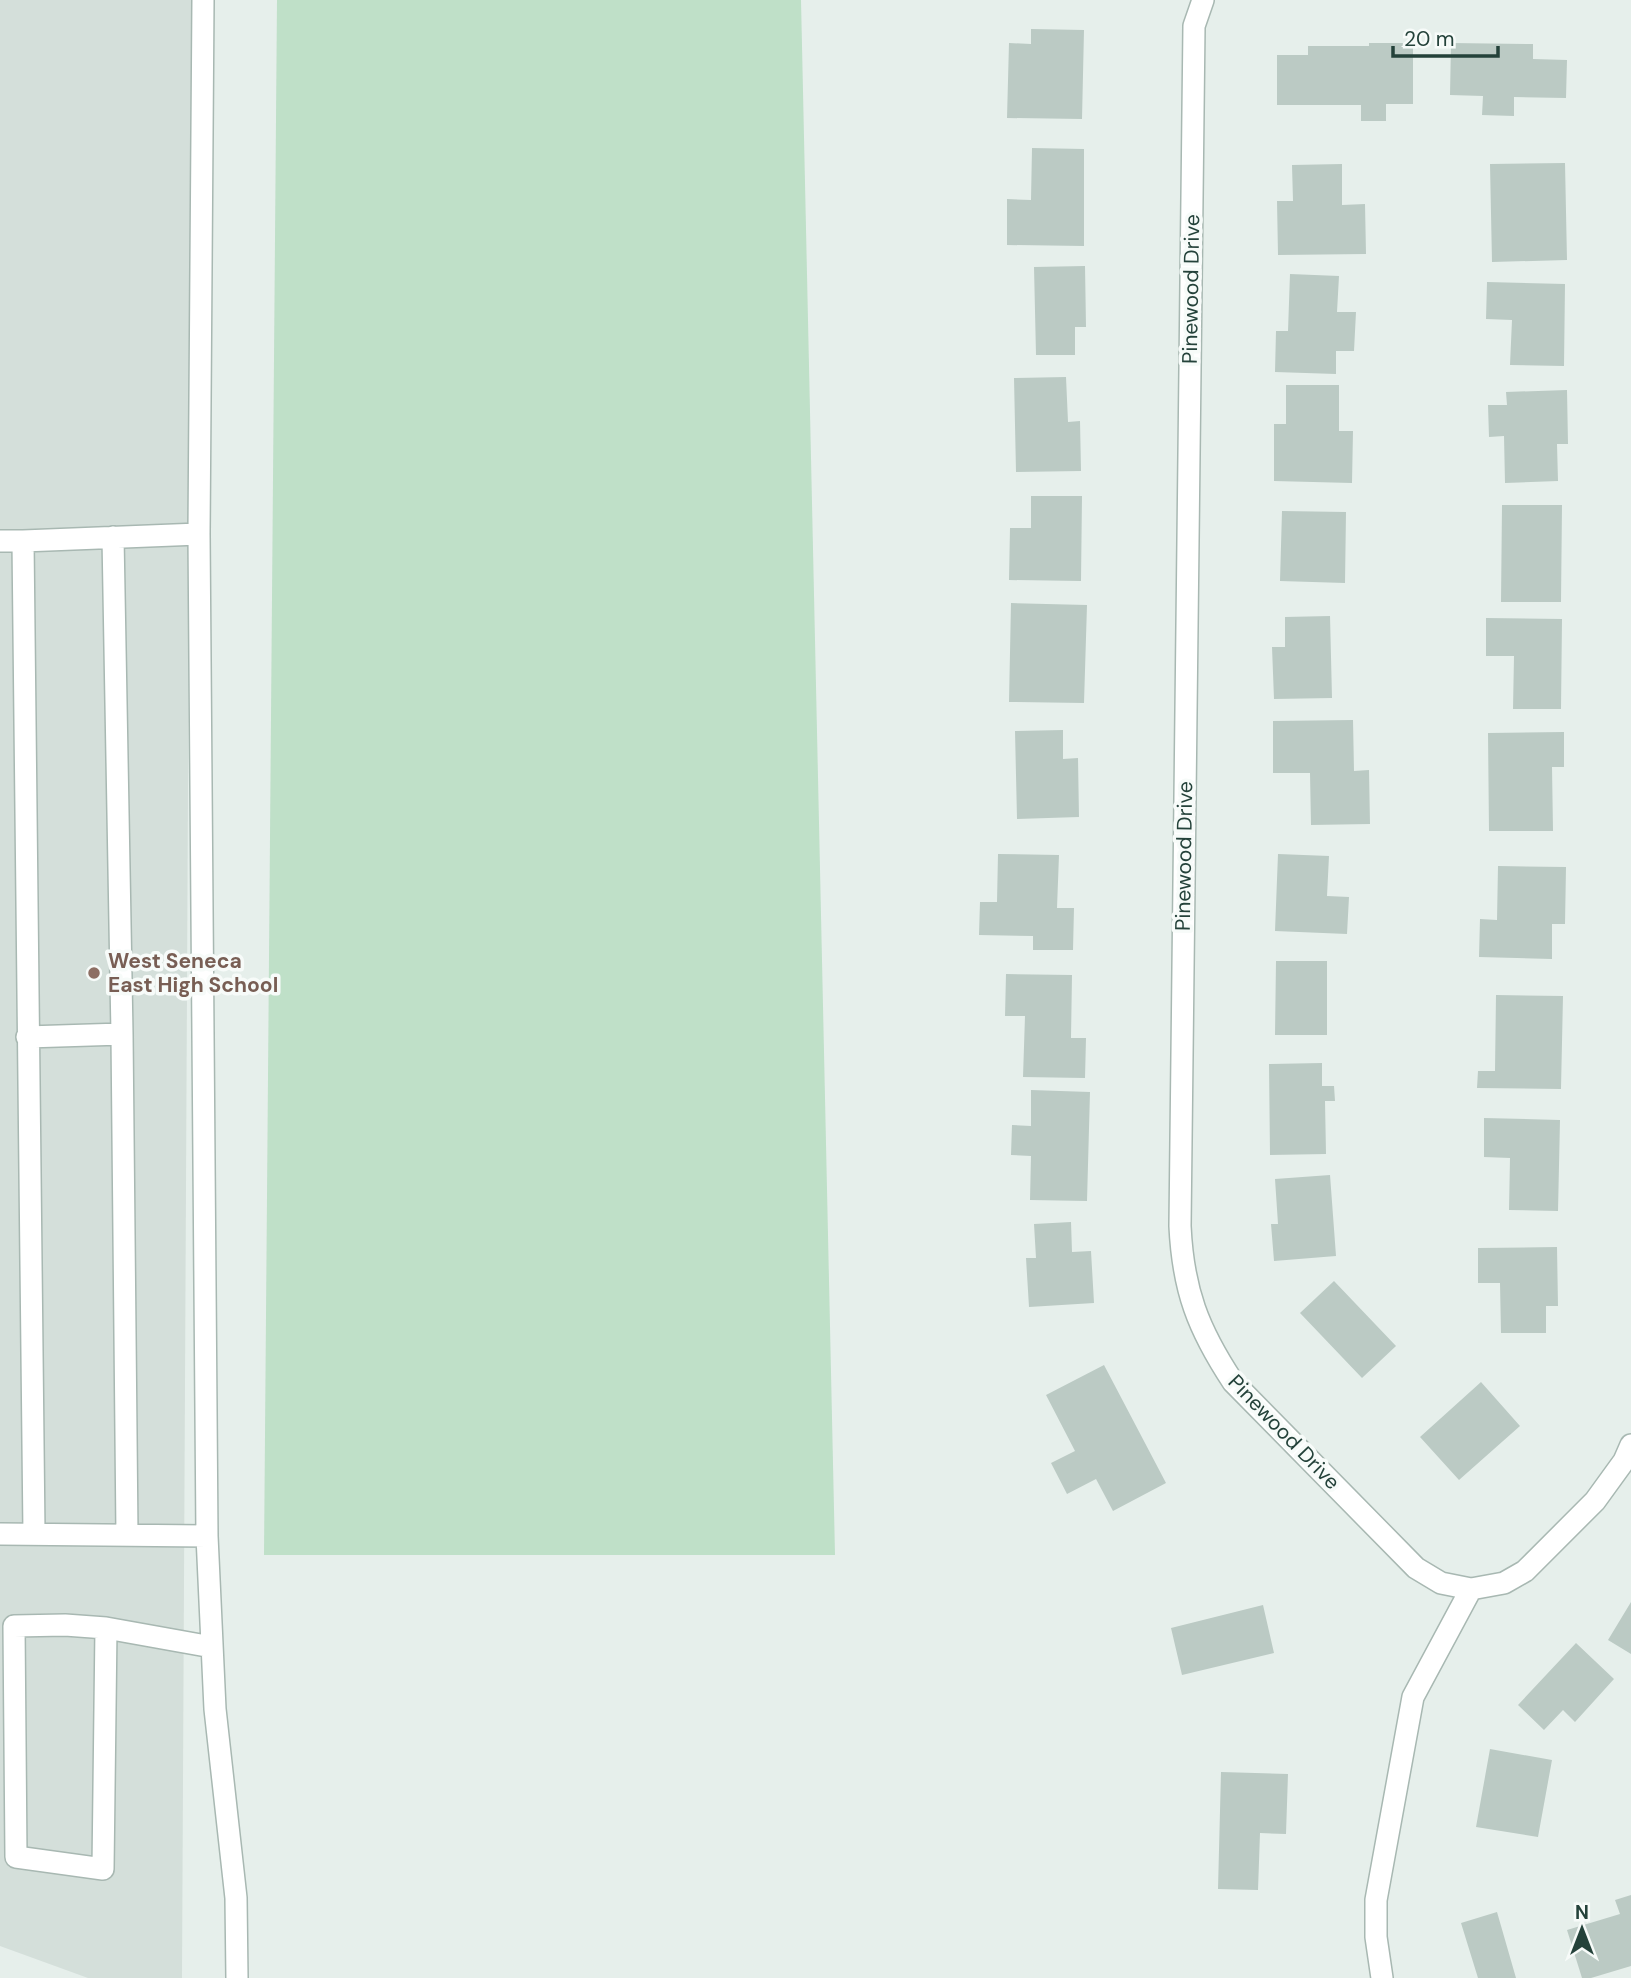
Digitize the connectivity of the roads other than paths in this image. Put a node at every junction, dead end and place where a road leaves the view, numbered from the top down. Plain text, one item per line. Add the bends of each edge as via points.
1 (204, 0) edge
2 (1203, 0) edge
3 (198, 534) junction
4 (113, 537) junction
5 (0, 541) edge
6 (23, 541) junction
7 (122, 1034) junction
8 (27, 1037) junction
9 (1631, 1445) edge
10 (34, 1533) junction
11 (0, 1534) edge
12 (128, 1534) junction
13 (208, 1536) junction
14 (1471, 1589) junction
15 (106, 1628) junction
16 (212, 1647) junction
17 (237, 1978) edge
18 (1382, 1978) edge

1 - 3 street
2 - 14 street, Pinewood Drive via 1194,26 1182,1260 1193,1308 1210,1347 1233,1382 1416,1568 1441,1583
3 - 4 street
3 - 13 street
4 - 6 street
4 - 7 street
5 - 6 street
6 - 8 street
7 - 8 street
7 - 12 street
8 - 10 street
9 - 14 street, Pinewood Drive via 1595,1501 1525,1571 1504,1583
10 - 11 street
10 - 12 street
12 - 13 street
13 - 16 street
14 - 18 street via 1413,1697 1376,1900
15 - 15 street via 14,1626 16,1857 103,1869
15 - 16 street
16 - 17 street via 236,1898

